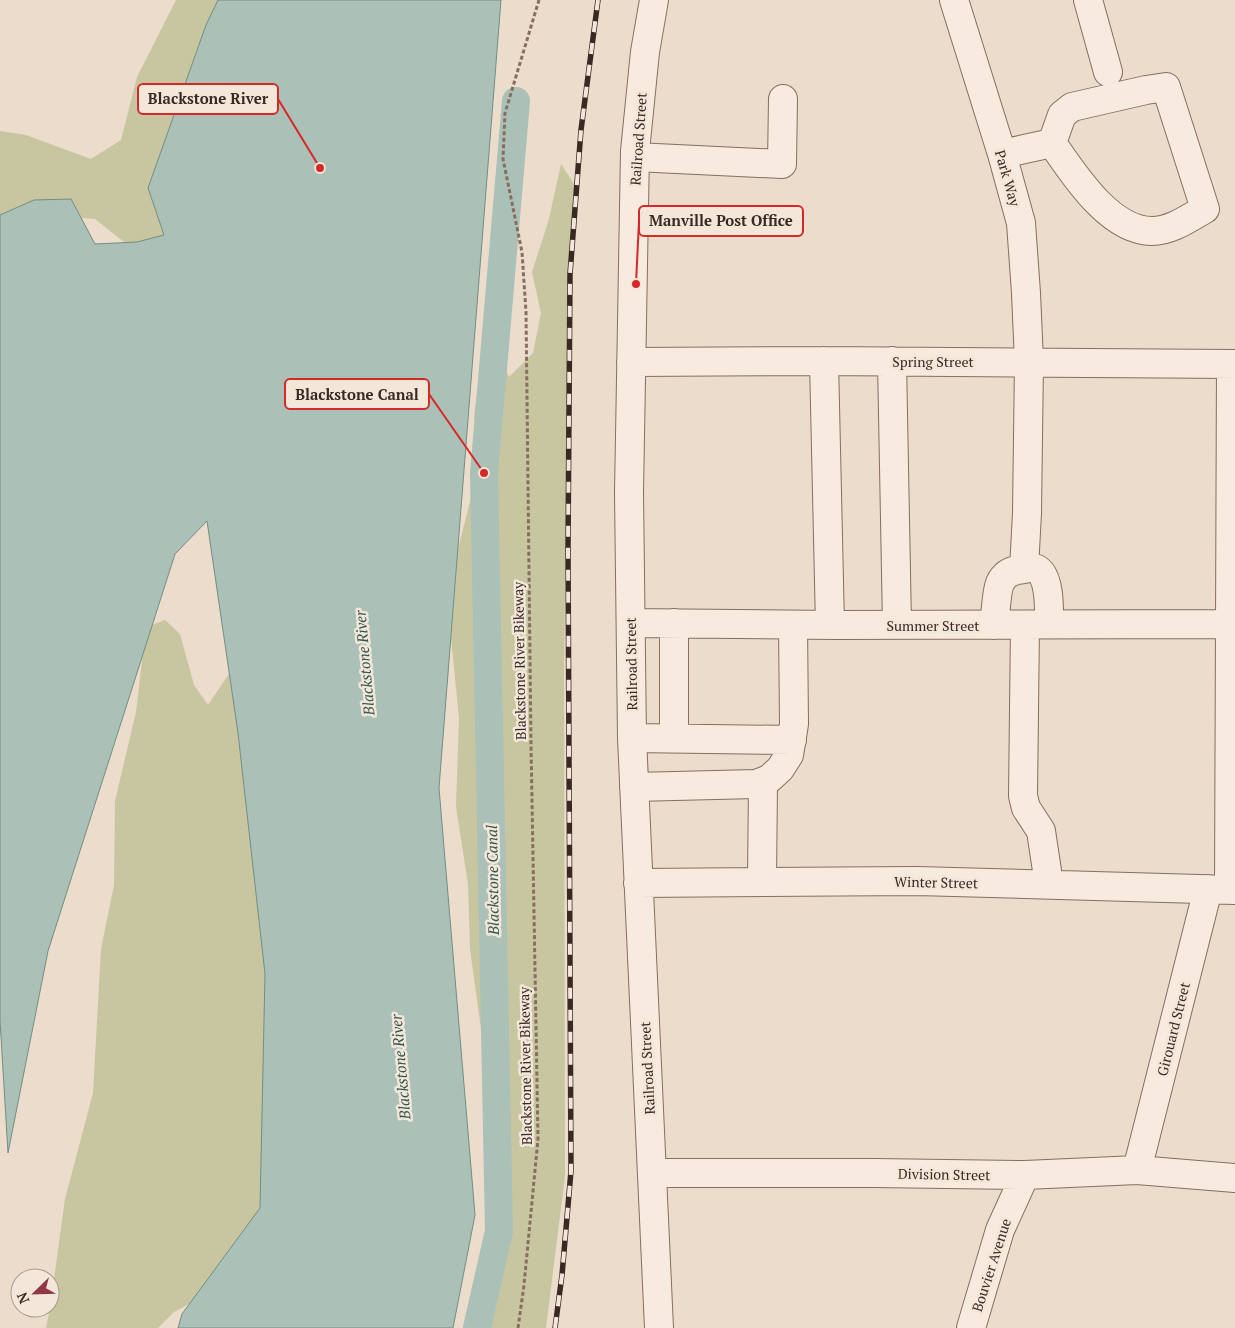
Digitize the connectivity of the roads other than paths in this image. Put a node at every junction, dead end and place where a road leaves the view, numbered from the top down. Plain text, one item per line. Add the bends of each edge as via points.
1 (654, 0) edge
2 (954, 0) edge
3 (1088, 0) edge
4 (1108, 72) dead end
5 (782, 99) dead end
6 (1052, 143) junction
7 (1002, 154) junction
8 (635, 157) junction
9 (824, 361) junction
10 (892, 361) junction
11 (631, 362) junction
12 (1029, 362) junction
13 (1233, 365) edge
14 (1024, 569) junction
15 (631, 623) junction
16 (674, 623) junction
17 (1233, 624) edge
18 (793, 625) junction
19 (830, 625) junction
20 (897, 625) junction
21 (994, 625) junction
22 (1037, 625) junction
23 (632, 738) junction
24 (674, 738) junction
25 (792, 740) junction
26 (763, 782) junction
27 (634, 787) junction
28 (762, 882) junction
29 (638, 883) junction
30 (1049, 884) junction
31 (1224, 889) edge
32 (1137, 1170) junction
33 (652, 1173) junction
34 (1025, 1175) junction
35 (1235, 1178) edge
36 (659, 1328) edge
37 (971, 1328) edge

1 - 8 street, Railroad Street via 645,52
2 - 7 street, Park Way
3 - 4 street
5 - 8 street via 782,164
6 - 6 street via 1103,208 1139,229 1152,231 1170,227 1205,209 1166,87 1072,107 1062,115
6 - 7 street
7 - 12 street, Park Way via 1021,223
8 - 11 street, Railroad Street
9 - 10 street, Spring Street
9 - 11 street, Spring Street
9 - 19 street
10 - 12 street, Spring Street
10 - 20 street
11 - 15 street, Railroad Street
12 - 13 street, Spring Street
12 - 14 street, Park Way
13 - 17 street, Girouard Street
14 - 21 street via 1006,574 1000,583
14 - 22 street via 1039,571 1048,588 1049,596
15 - 16 street, Summer Street
15 - 23 street, Railroad Street
16 - 18 street, Summer Street
16 - 24 street
17 - 22 street, Summer Street
17 - 31 street, Girouard Street
18 - 19 street, Summer Street
18 - 25 street
19 - 20 street, Summer Street
20 - 21 street, Summer Street
21 - 22 street, Summer Street
22 - 30 street via 1023,796 1026,808 1041,830
23 - 24 street
23 - 27 street, Railroad Street
24 - 25 street
25 - 26 street via 789,755 780,769
26 - 27 street
26 - 28 street
27 - 29 street, Railroad Street
28 - 29 street, Winter Street
28 - 30 street, Winter Street via 917,880
29 - 33 street, Railroad Street
30 - 31 street, Winter Street
31 - 32 street, Girouard Street
32 - 34 street, Division Street
32 - 35 street, Division Street
33 - 34 street, Division Street
33 - 36 street, Railroad Street
34 - 37 street, Bouvier Avenue via 1000,1230

